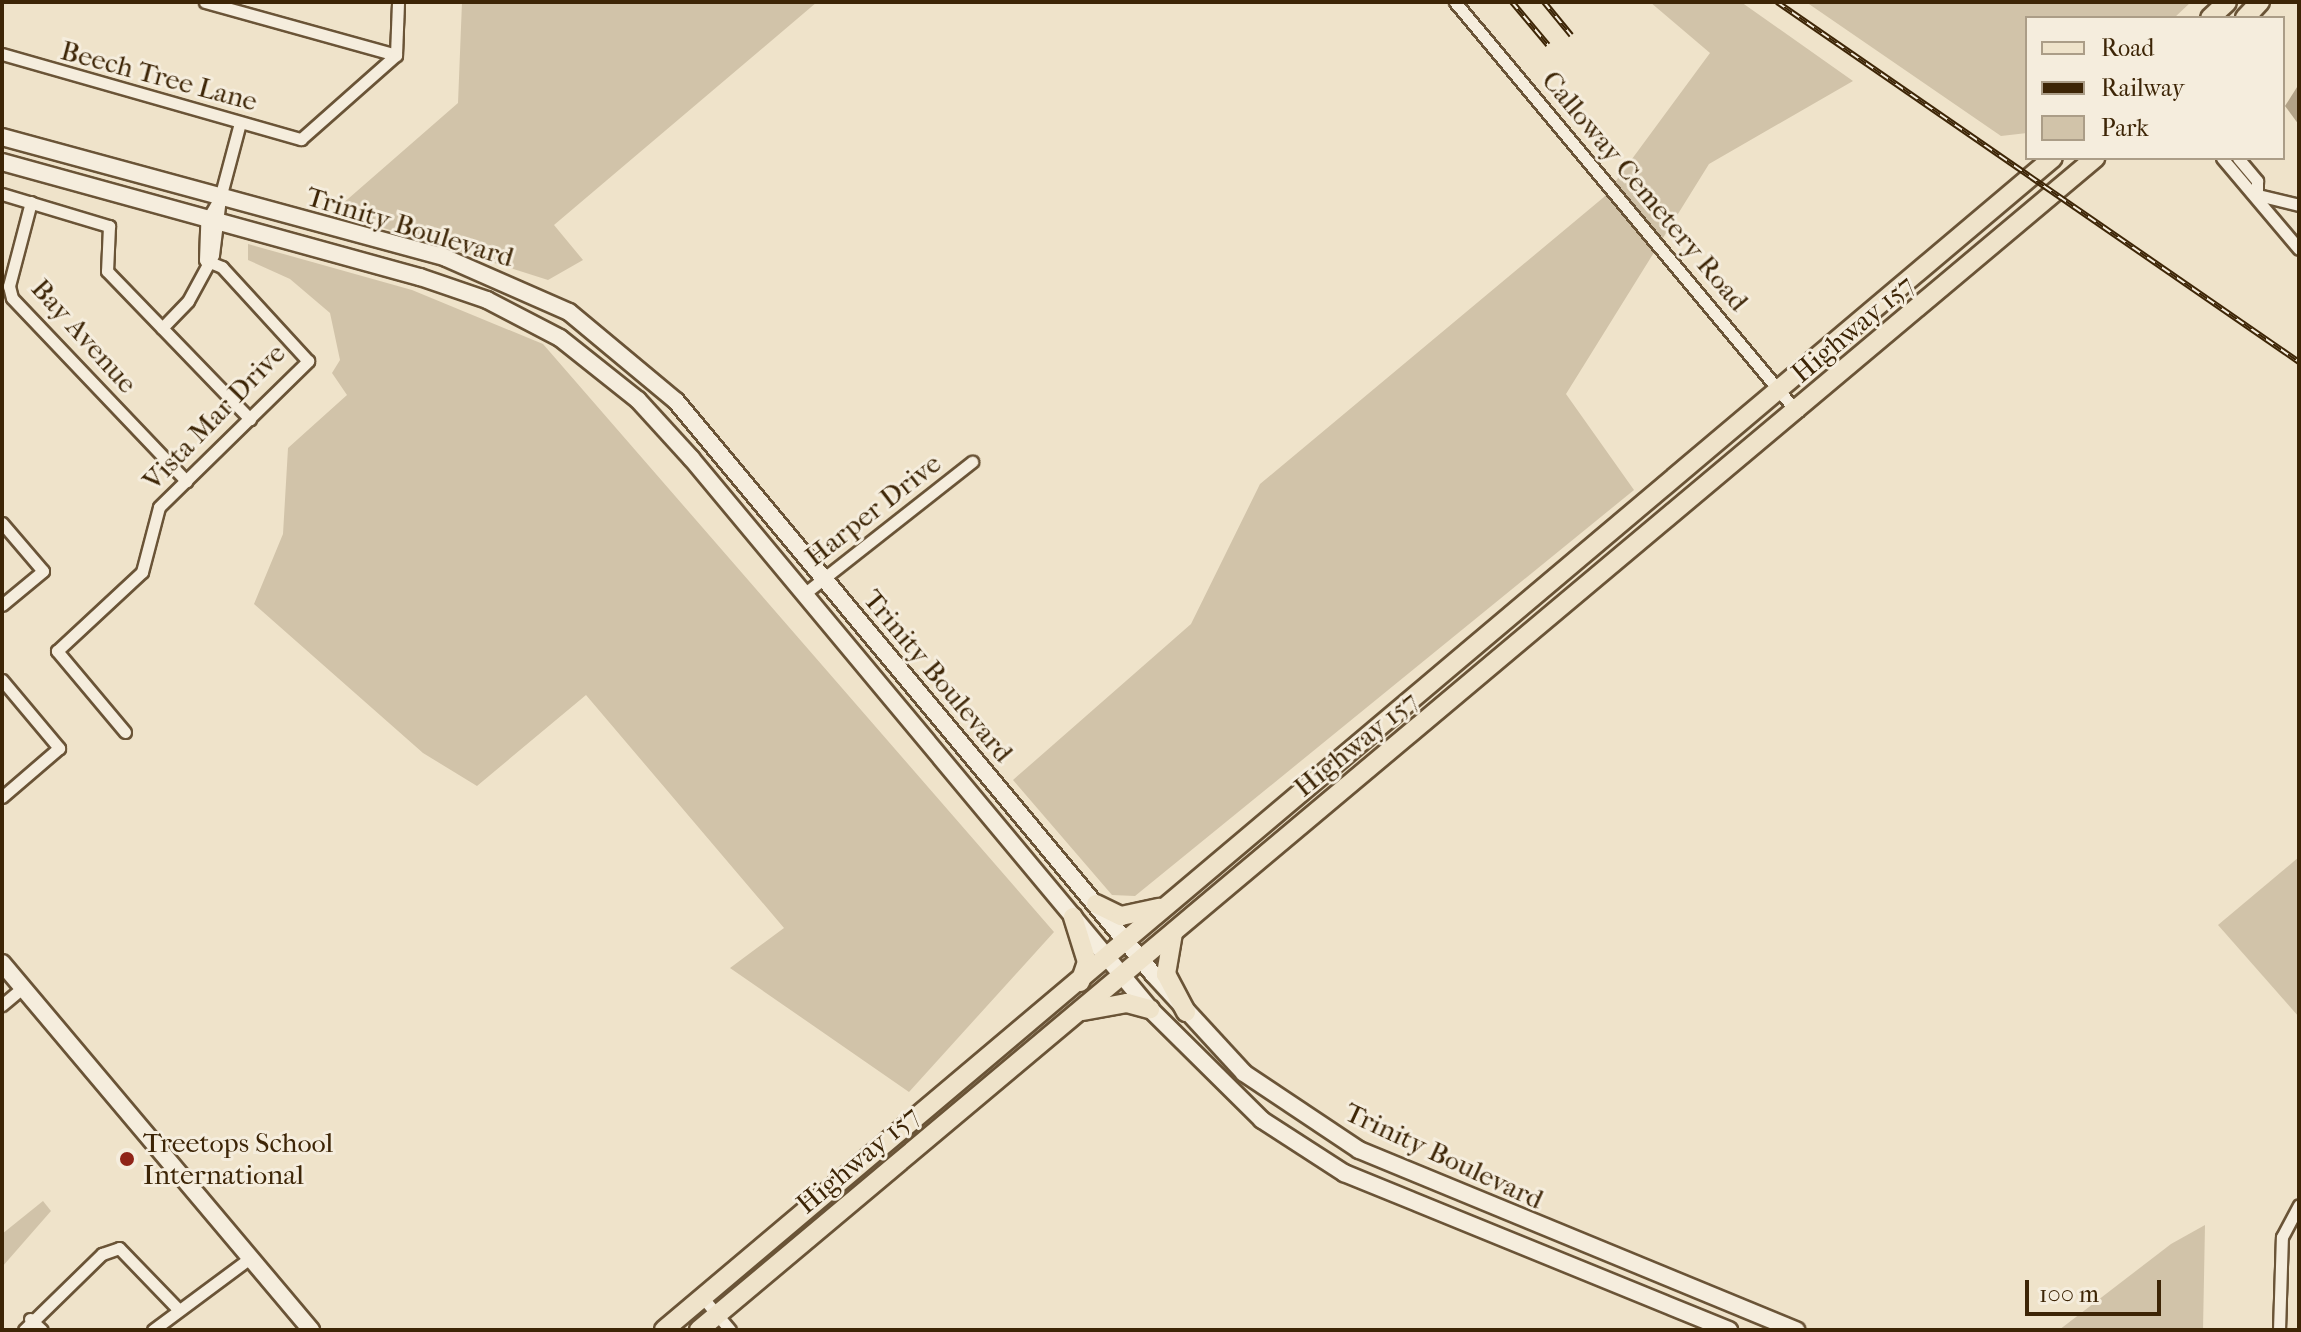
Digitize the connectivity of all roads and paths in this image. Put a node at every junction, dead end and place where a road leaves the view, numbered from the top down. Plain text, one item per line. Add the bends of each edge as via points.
1 (205, 2) edge
2 (398, 2) edge
3 (1455, 2) edge
4 (2227, 2) edge
5 (2212, 16) edge
6 (396, 55) junction
7 (3, 56) edge
8 (240, 123) junction
9 (2, 137) edge
10 (2051, 160) edge
11 (2093, 160) edge
12 (2224, 160) edge
13 (2240, 160) edge
14 (2, 162) edge
15 (2, 194) edge
16 (2257, 195) junction
17 (220, 198) junction
18 (31, 202) junction
19 (2299, 205) edge
20 (214, 224) junction
21 (2299, 249) edge
22 (205, 260) junction
23 (162, 328) junction
24 (1779, 390) junction
25 (1797, 412) junction
26 (250, 419) junction
27 (972, 462) dead end
28 (186, 481) junction
29 (2, 523) edge
30 (824, 579) junction
31 (804, 594) junction
32 (2, 605) edge
33 (2, 680) edge
34 (1404, 712) junction
35 (1418, 730) junction
36 (125, 732) dead end
37 (988, 778) junction
38 (970, 794) junction
39 (2, 797) edge
40 (1096, 904) junction
41 (1169, 904) junction
42 (1073, 917) junction
43 (1174, 931) junction
44 (1127, 940) junction
45 (1107, 957) junction
46 (1141, 959) junction
47 (2, 963) edge
48 (1123, 975) junction
49 (1079, 984) junction
50 (22, 988) junction
51 (2, 1005) edge
52 (1150, 1009) junction
53 (1081, 1011) junction
54 (1186, 1012) junction
55 (2299, 1205) edge
56 (1507, 1216) junction
57 (1497, 1238) junction
58 (250, 1258) junction
59 (703, 1298) junction
60 (178, 1309) junction
61 (717, 1315) junction
62 (30, 1319) junction
63 (24, 1330) edge
64 (42, 1330) edge
65 (153, 1330) edge
66 (311, 1330) edge
67 (664, 1330) edge
68 (699, 1330) edge
69 (730, 1330) edge
70 (1729, 1330) edge
71 (1796, 1330) edge
72 (2279, 1330) edge

1 - 6 street
2 - 6 street
3 - 24 street, Calloway Cemetery Road
4 - 5 main road
6 - 8 street, Beech Tree Lane via 301,139
7 - 8 street, Beech Tree Lane
8 - 17 street
9 - 17 main road, Trinity Boulevard
10 - 24 main road, Highway 157
11 - 25 main road, Highway 157
12 - 16 street
13 - 16 street via 2257,181
14 - 20 main road, Trinity Boulevard
15 - 18 street
16 - 19 street
16 - 21 street
17 - 20 street
17 - 30 main road, Trinity Boulevard via 498,277 541,297 648,372
18 - 23 street via 109,226 107,271
18 - 28 street, Bay Avenue via 9,286 12,298
20 - 22 street
20 - 31 main road, Trinity Boulevard via 487,300 528,320 638,400
22 - 23 street via 194,293
22 - 26 street, Vista Mar Drive via 222,267 308,361
23 - 26 street
24 - 25 street, Calloway Cemetery Road
24 - 34 main road, Highway 157
25 - 35 main road, Highway 157
26 - 28 street, Vista Mar Drive
27 - 30 street, Harper Drive
28 - 36 street, Vista Mar Drive via 159,507 142,572 57,651
29 - 32 street via 43,571
30 - 31 street, Harper Drive
30 - 37 main road, Trinity Boulevard
31 - 38 main road, Trinity Boulevard
33 - 39 street via 59,748
34 - 35 main road
34 - 41 main road, Highway 157
35 - 43 main road, Highway 157
37 - 38 main road
37 - 40 main road, Trinity Boulevard
38 - 42 main road, Trinity Boulevard
40 - 41 main road via 1121,916
40 - 44 main road, Trinity Boulevard
41 - 44 main road, Highway 157
42 - 45 main road, Trinity Boulevard
42 - 49 main road via 1087,957
43 - 46 main road, Highway 157
43 - 54 main road via 1166,974
44 - 45 main road, Highway 157
44 - 46 main road, Trinity Boulevard
45 - 48 main road, Trinity Boulevard
45 - 49 main road, Highway 157
46 - 48 main road, Highway 157
46 - 54 main road, Trinity Boulevard
47 - 50 main road
48 - 52 main road, Trinity Boulevard
48 - 53 main road, Highway 157
49 - 59 main road, Highway 157
50 - 51 street
50 - 58 main road
52 - 53 main road via 1127,1003
52 - 57 main road, Trinity Boulevard via 1210,1074 1290,1141 1344,1173
53 - 61 main road, Highway 157
54 - 56 main road, Trinity Boulevard via 1244,1073 1299,1113 1359,1150
55 - 72 street via 2282,1237
56 - 57 main road
56 - 71 main road, Trinity Boulevard
57 - 70 main road, Trinity Boulevard
58 - 60 street
58 - 66 main road
59 - 61 street
59 - 67 main road, Highway 157
60 - 62 street via 119,1248 102,1254
60 - 65 street
61 - 68 main road, Highway 157
61 - 69 street
62 - 63 street
62 - 64 street

